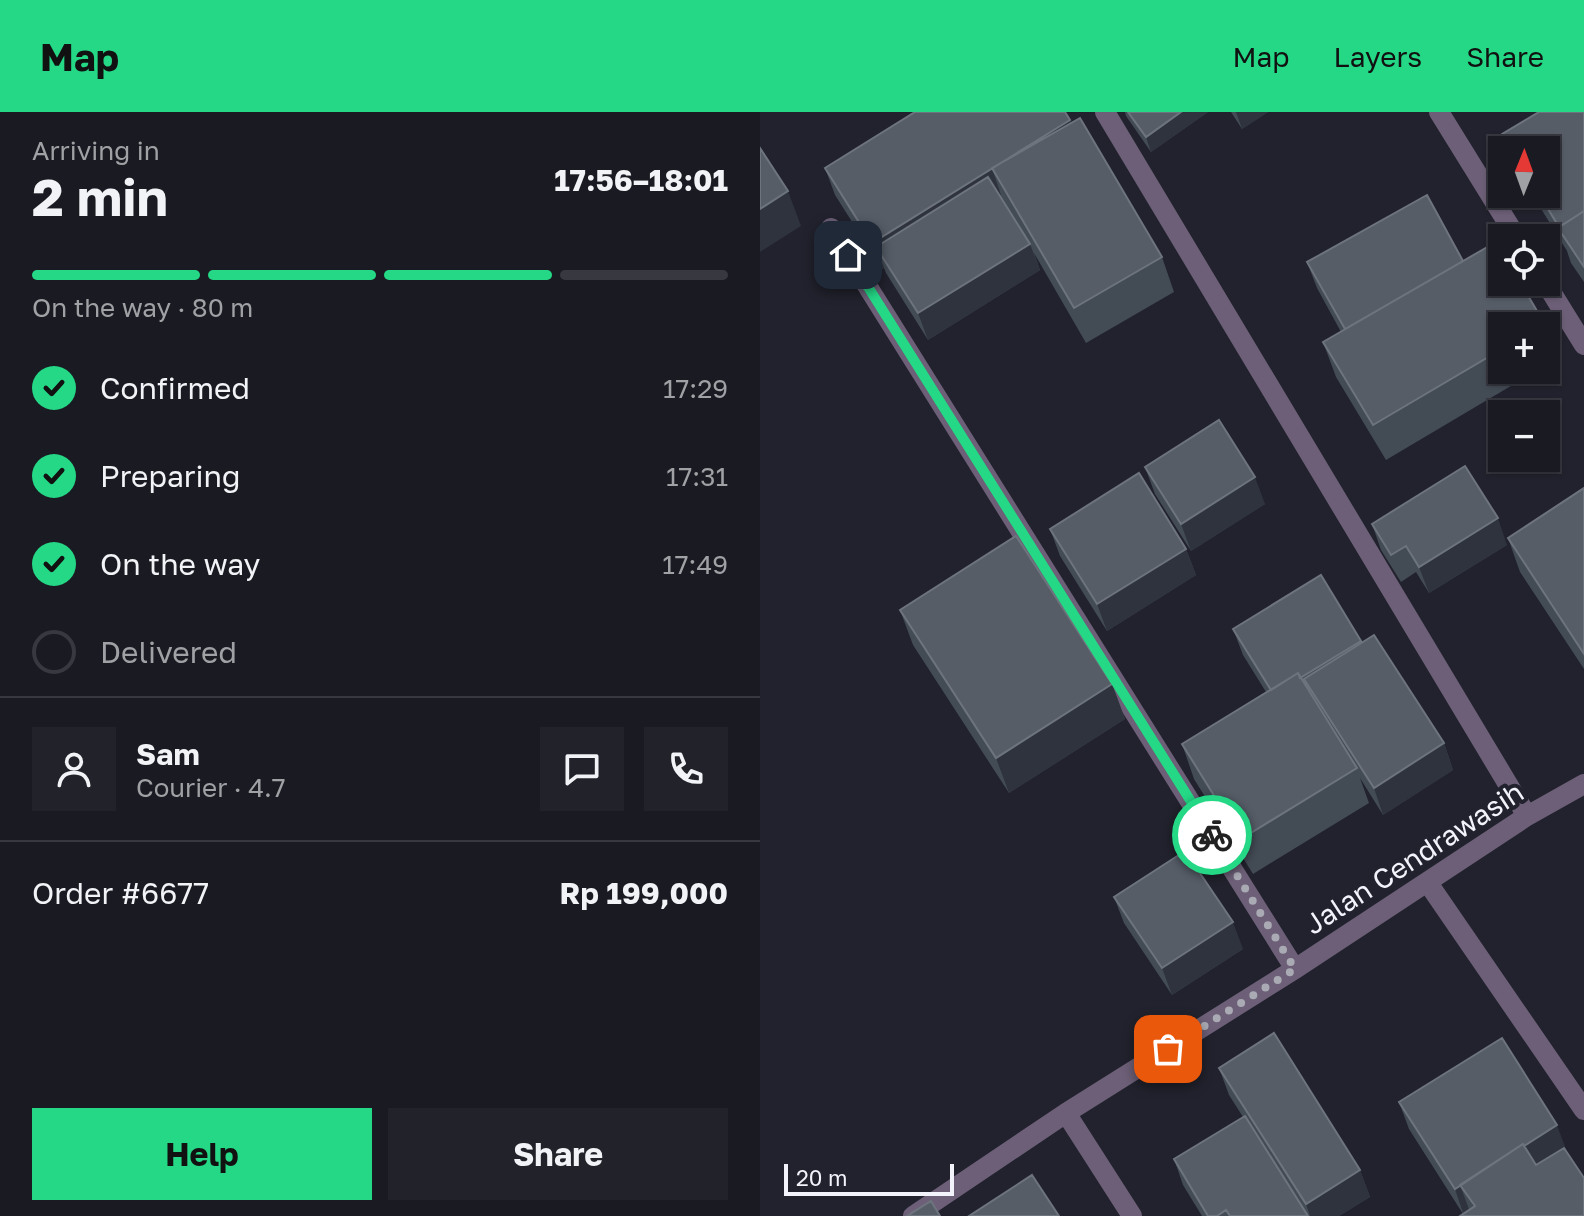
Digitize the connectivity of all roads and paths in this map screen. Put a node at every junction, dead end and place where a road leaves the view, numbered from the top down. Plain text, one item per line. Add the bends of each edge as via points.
1 (1105, 112) edge
2 (1439, 112) edge
3 (1508, 224) edge
4 (831, 228) dead end
5 (1554, 296) edge
6 (1584, 345) edge
7 (1584, 784) edge
8 (1527, 816) junction
9 (1428, 883) junction
10 (1295, 969) junction
11 (1584, 1110) edge
12 (1066, 1113) junction
13 (913, 1216) edge
14 (1132, 1216) edge

1 - 8 street
2 - 3 street
4 - 10 street
5 - 6 street
7 - 8 street, Jalan Cendrawasih
8 - 9 street, Jalan Cendrawasih
9 - 10 street, Jalan Cendrawasih
9 - 11 street
10 - 12 street, Jalan Cendrawasih
12 - 13 street, Jalan Cendrawasih
12 - 14 street

